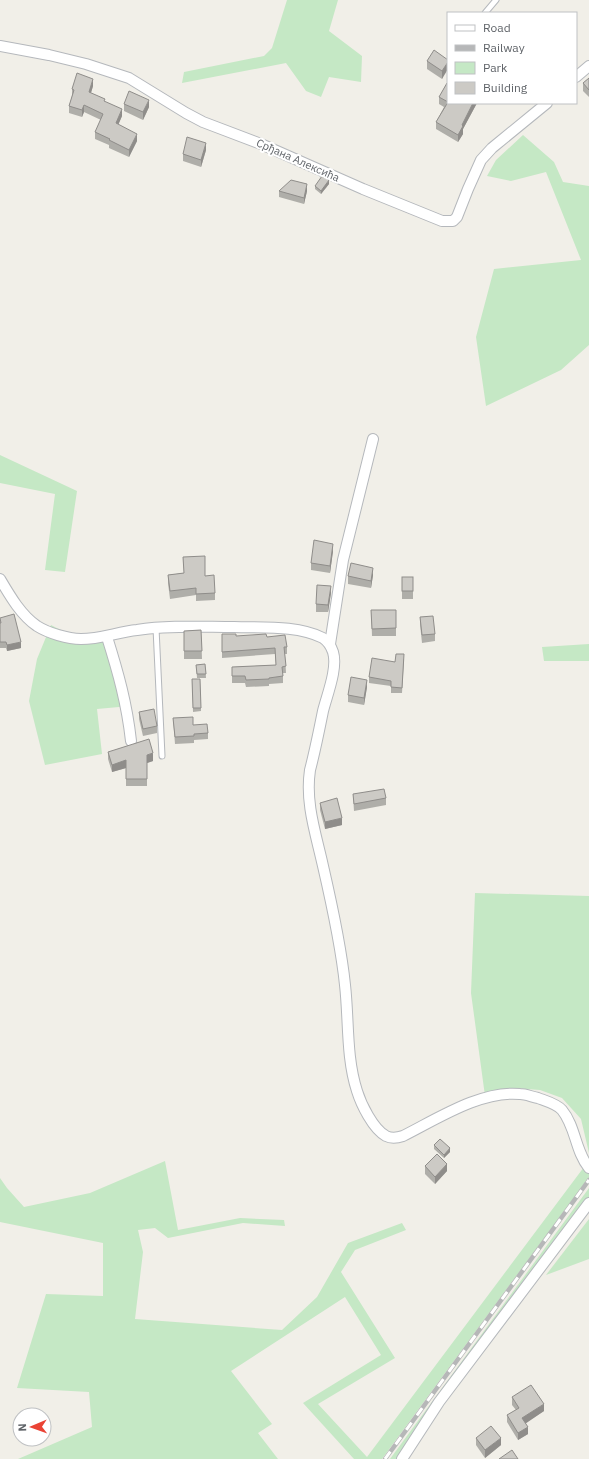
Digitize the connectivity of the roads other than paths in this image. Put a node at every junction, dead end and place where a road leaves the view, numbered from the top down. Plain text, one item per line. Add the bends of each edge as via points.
1 (496, 0) edge
2 (486, 12) edge
3 (0, 46) edge
4 (589, 66) edge
5 (577, 76) edge
6 (546, 104) edge
7 (373, 438) dead end
8 (0, 579) edge
9 (156, 628) junction
10 (107, 637) junction
11 (330, 644) junction
12 (131, 741) dead end
13 (162, 756) dead end
14 (589, 1168) edge
15 (589, 1203) edge
16 (402, 1459) edge

1 - 2 lane
3 - 6 street, Срђана Алексића via 79,62 129,78 203,122 442,221 457,217 481,160
4 - 5 street
7 - 11 street via 343,560
8 - 10 street via 16,604 38,627 69,638
9 - 10 street
9 - 11 street via 296,630 316,635
9 - 13 lane
10 - 12 street via 124,697
11 - 14 street via 334,654 332,673 310,770 308,795 345,984 353,1076 363,1107 378,1130 385,1136 397,1138 468,1104 492,1096 521,1094 538,1098 561,1108 569,1118 581,1155
15 - 16 street via 439,1402

